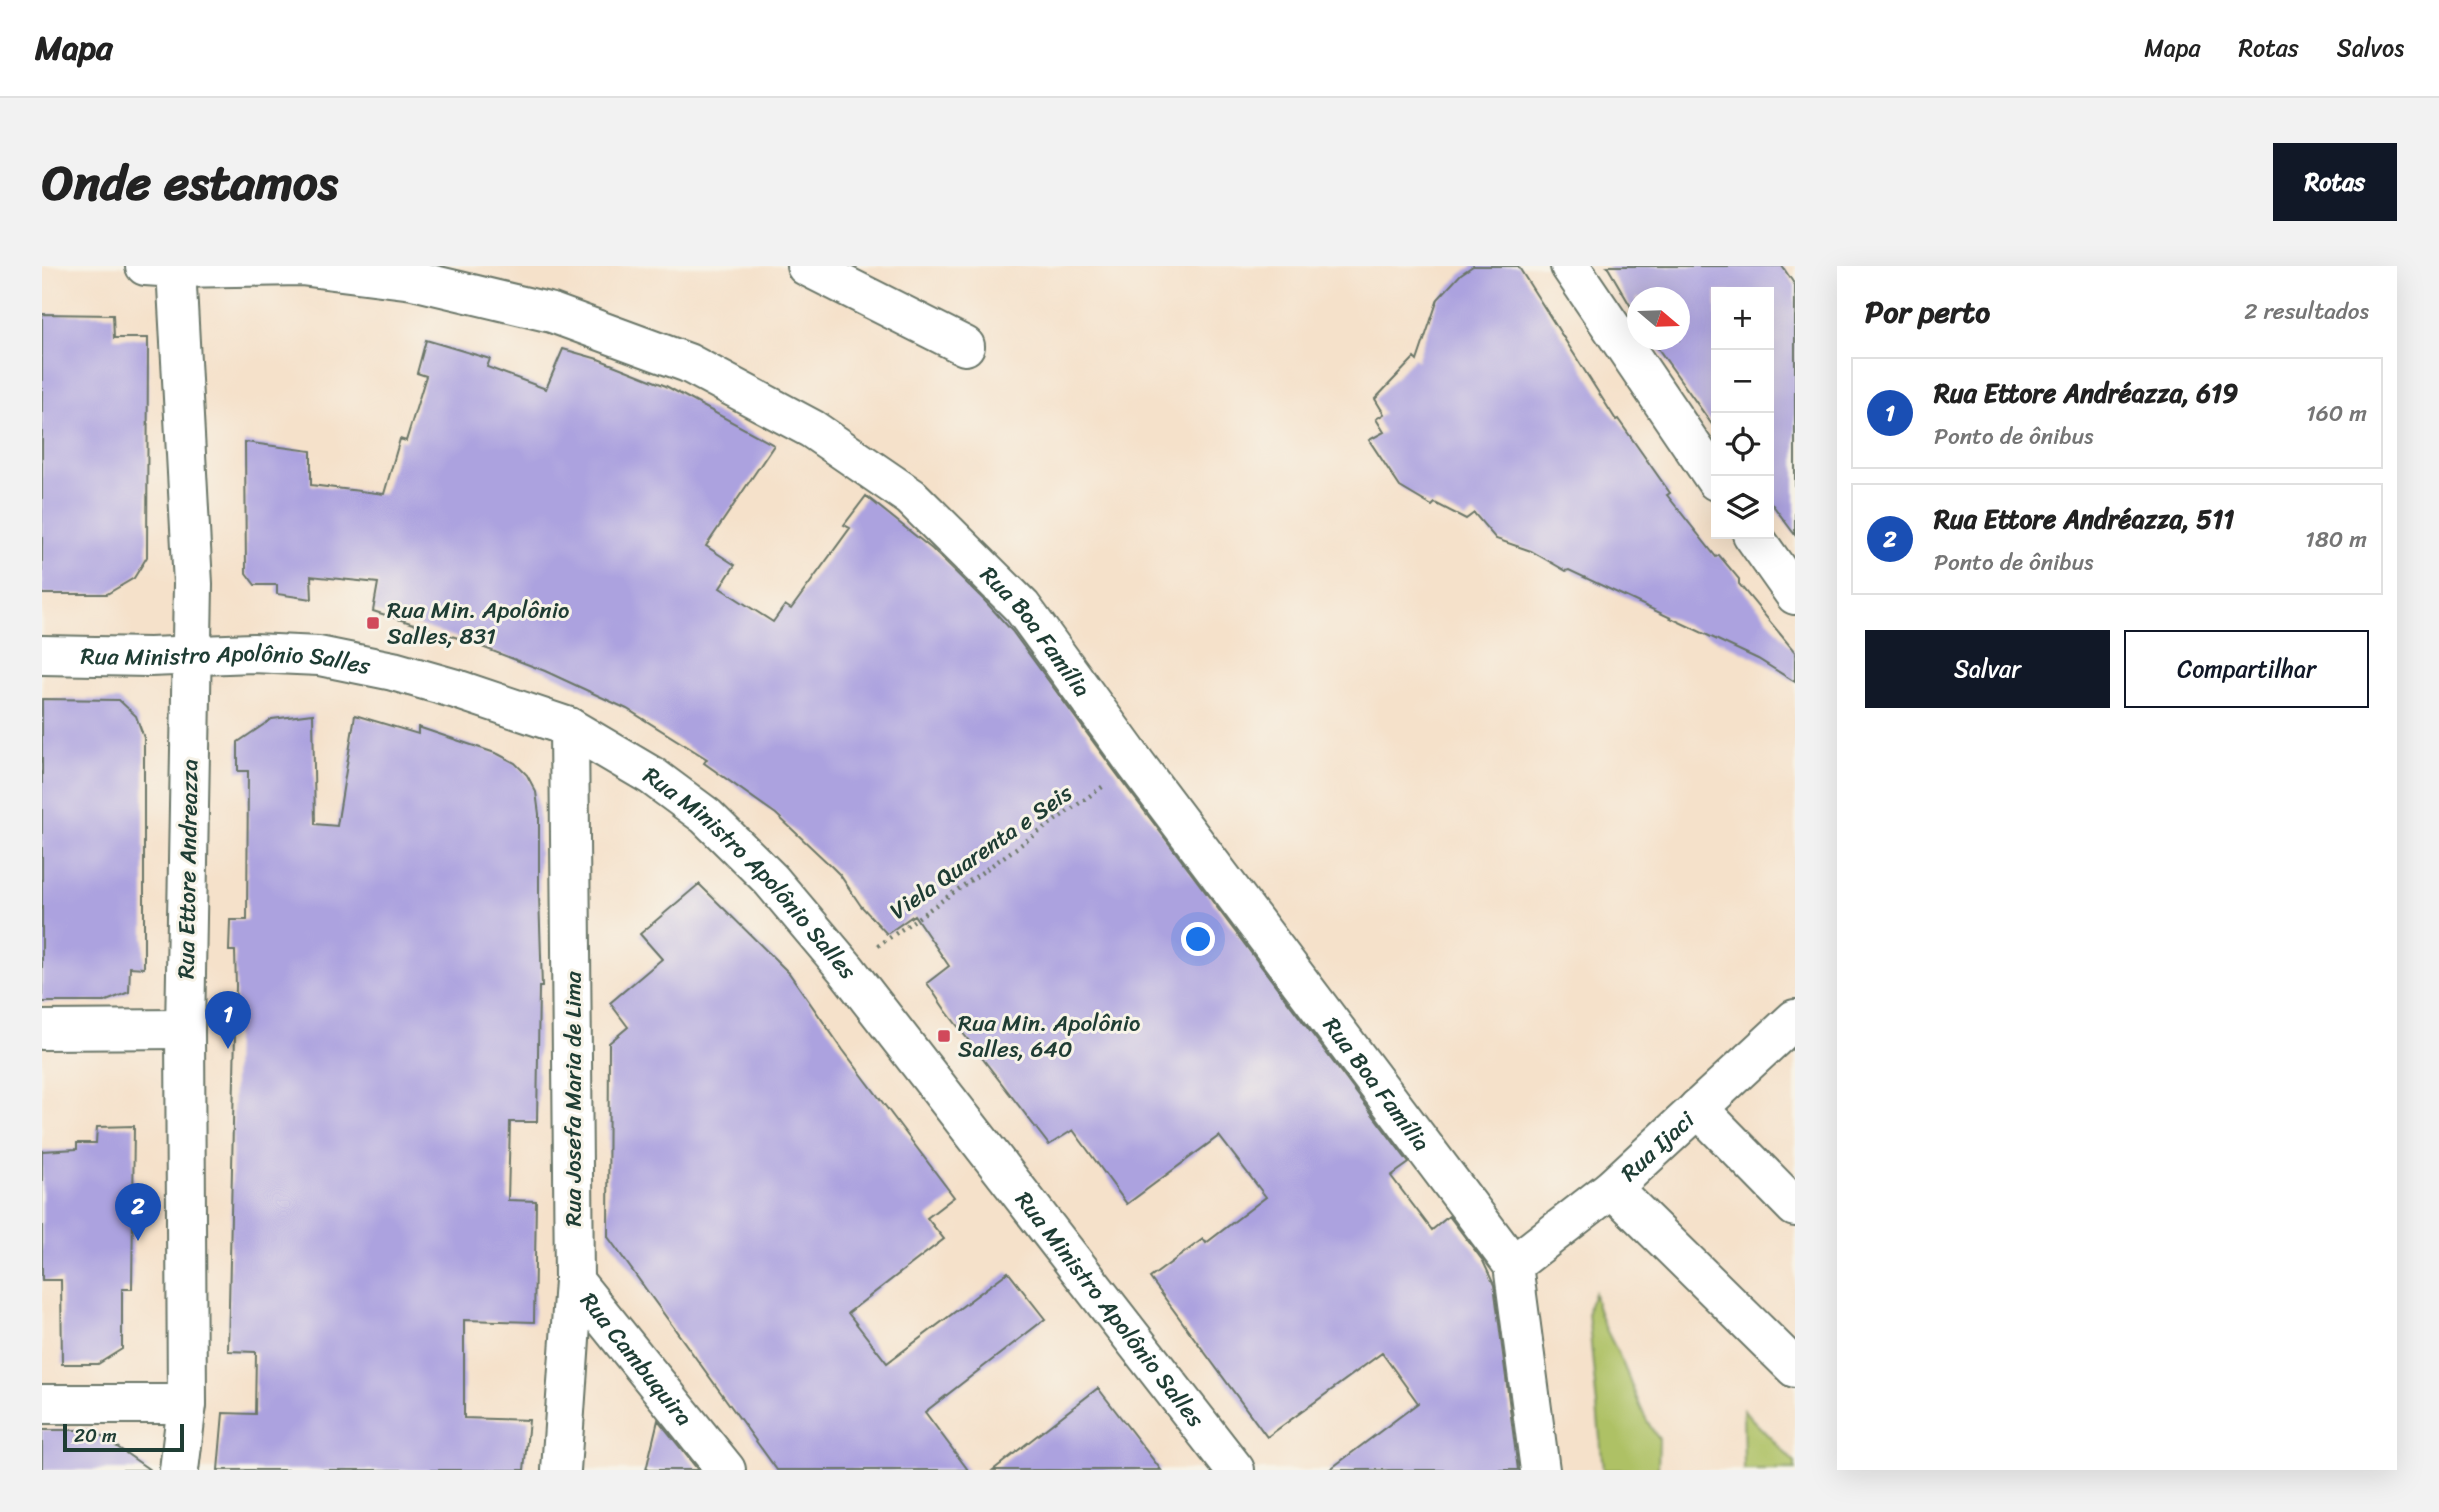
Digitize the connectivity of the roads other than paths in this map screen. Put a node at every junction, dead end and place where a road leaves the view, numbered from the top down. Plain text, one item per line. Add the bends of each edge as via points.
1 (806, 266) edge
2 (1570, 266) edge
3 (165, 267) edge
4 (965, 346) dead end
5 (1713, 476) edge
6 (1756, 539) edge
7 (1795, 595) edge
8 (191, 654) junction
9 (42, 655) edge
10 (569, 727) junction
11 (1795, 1020) edge
12 (42, 1030) edge
13 (185, 1030) junction
14 (1698, 1108) junction
15 (1612, 1188) junction
16 (1795, 1207) edge
17 (1513, 1265) junction
18 (575, 1281) junction
19 (1795, 1368) edge
20 (42, 1404) edge
21 (187, 1404) junction
22 (179, 1470) edge
23 (561, 1470) edge
24 (726, 1470) edge
25 (1235, 1470) edge
26 (1540, 1470) edge

1 - 4 street
2 - 5 street
3 - 8 street, Rua Ettore Andreazza via 194,584
3 - 17 street, Rua Boa Família via 301,266 413,281 552,313 688,363 813,429 911,497 1023,607
6 - 7 street
8 - 9 street, Rua Ministro Apolônio Salles
8 - 10 street, Rua Ministro Apolônio Salles via 319,656 393,671
8 - 13 street, Rua Ettore Andreazza
10 - 18 street, Rua Josefa Maria de Lima
10 - 25 street, Rua Ministro Apolônio Salles via 652,776 706,816 771,880 846,969
11 - 14 street, Rua Ijaci
12 - 13 street
13 - 21 street, Rua Ettore Andreazza
14 - 15 street, Rua Ijaci
14 - 16 street
15 - 17 street, Rua Ijaci
15 - 19 street
17 - 26 street, Rua Boa Família
18 - 23 street, Rua Josefa Maria de Lima
18 - 24 street, Rua Cambuquira
20 - 21 street
21 - 22 street, Rua Ettore Andreazza

